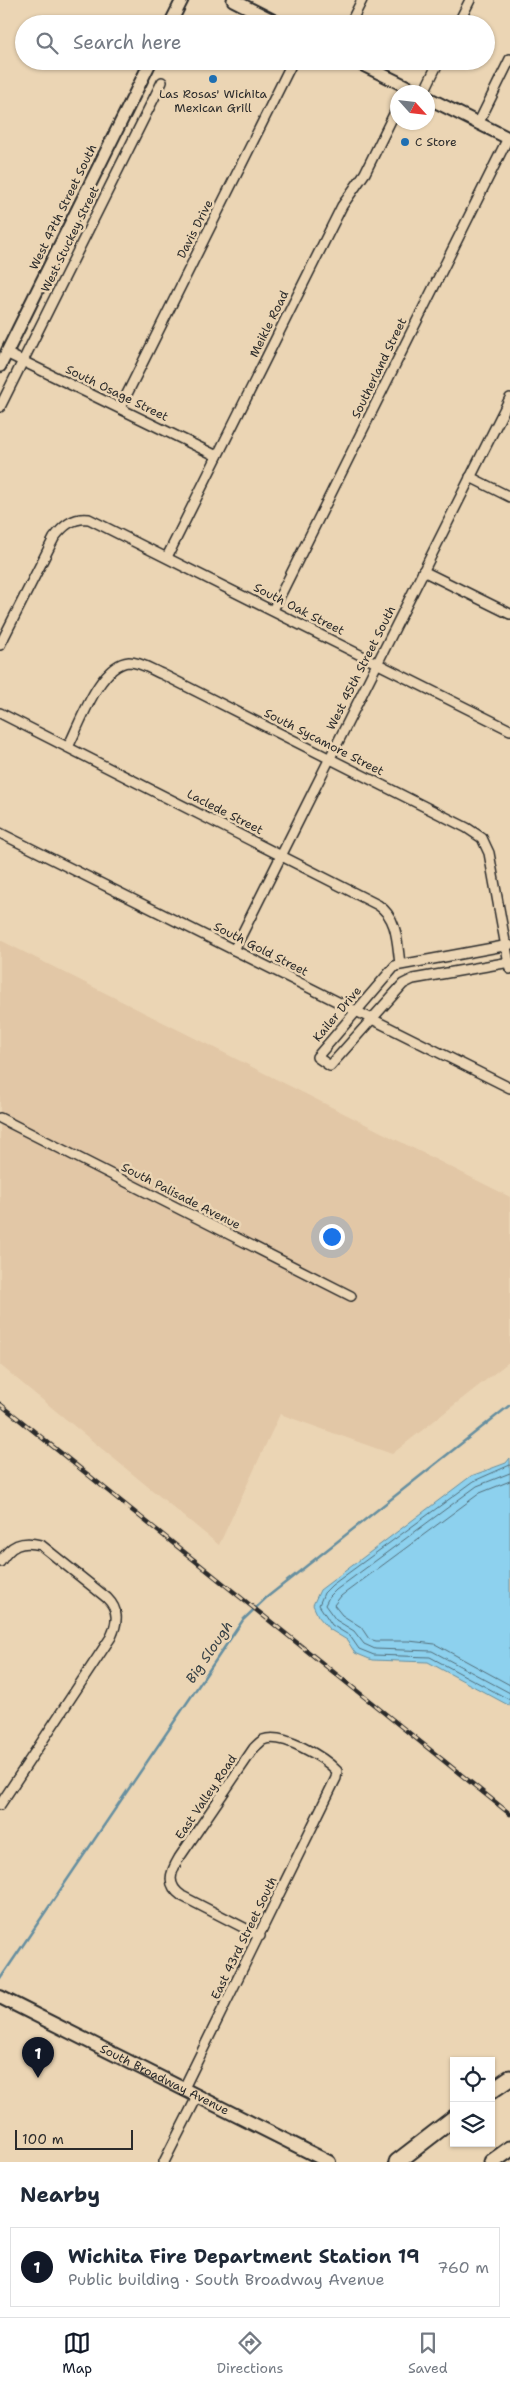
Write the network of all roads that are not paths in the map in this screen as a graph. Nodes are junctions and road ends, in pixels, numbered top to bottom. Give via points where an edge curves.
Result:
1 (182, 0) edge
2 (233, 0) edge
3 (362, 0) edge
4 (470, 0) edge
5 (174, 15) edge
6 (262, 15) edge
7 (354, 15) edge
8 (462, 15) edge
9 (510, 59) edge
10 (148, 70) edge
11 (289, 70) edge
12 (371, 70) edge
13 (435, 70) edge
14 (162, 82) dead end
15 (397, 85) edge
16 (427, 85) edge
17 (435, 102) edge
18 (390, 122) edge
19 (478, 124) junction
20 (509, 139) edge
21 (6, 353) junction
22 (23, 362) junction
23 (0, 366) edge
24 (510, 398) edge
25 (0, 407) edge
26 (120, 408) junction
27 (217, 456) junction
28 (470, 477) junction
29 (510, 497) edge
30 (167, 557) junction
31 (423, 571) junction
32 (272, 610) junction
33 (510, 614) edge
34 (0, 645) edge
35 (377, 663) junction
36 (0, 713) edge
37 (510, 730) edge
38 (68, 747) junction
39 (329, 759) junction
40 (0, 833) edge
41 (281, 854) junction
42 (508, 945) edge
43 (234, 950) junction
44 (400, 964) junction
45 (510, 965) edge
46 (356, 1011) junction
47 (371, 1019) junction
48 (510, 1088) edge
49 (0, 1118) edge
50 (351, 1296) dead end
51 (0, 1562) edge
52 (263, 1740) joint
53 (1, 1799) edge
54 (260, 1936) junction
55 (0, 1997) edge
56 (510, 2078) edge
57 (184, 2088) junction
58 (495, 2088) edge
59 (198, 2095) junction
60 (450, 2121) edge
61 (510, 2149) edge
62 (164, 2162) edge
63 (329, 2162) edge
64 (397, 2162) edge
65 (492, 2162) edge

1 - 5 street
2 - 6 street
3 - 7 street
4 - 8 street
9 - 19 street
10 - 21 street, West 47th Street South
11 - 26 street, Davis Drive
12 - 15 street
13 - 16 street
14 - 22 street, West Stuckey Street
17 - 19 street
18 - 27 street, Meikle Road via 365,173 340,208
19 - 20 street
20 - 32 street, Southerland Street
21 - 22 street, South Osage Street
21 - 23 street, West 47th Street South
22 - 25 street, West Stuckey Street
22 - 26 street, South Osage Street
24 - 28 street, West 45th Street South
26 - 27 street, South Osage Street
27 - 30 street, Meikle Road
28 - 29 street
28 - 31 street, West 45th Street South
30 - 32 street, South Oak Street
30 - 34 street, South Oak Street via 96,522 82,518 75,520 54,538
31 - 33 street
31 - 35 street, West 45th Street South
32 - 35 street, South Oak Street
35 - 37 street, South Oak Street
35 - 39 street, West 45th Street South
36 - 38 street, Laclede Street
38 - 39 street, South Sycamore Street via 105,675 116,666 129,662 151,669
38 - 41 street, Laclede Street
39 - 41 street, West 45th Street South
39 - 42 street, South Sycamore Street via 482,838 489,853
40 - 43 street, South Gold Street
41 - 43 street, West 45th Street South
41 - 44 street, Laclede Street via 358,893 387,912 393,924
42 - 44 street
42 - 45 street, South Sycamore Street
43 - 46 street, South Gold Street
44 - 46 street, Kailer Drive
45 - 47 street, Kailer Drive via 408,981
46 - 47 street, South Gold Street
46 - 47 street, Kailer Drive via 317,1057 322,1062 330,1066
47 - 48 street, South Gold Street
49 - 50 street, South Palisade Avenue
51 - 53 street via 10,1548 29,1542 41,1545 113,1604 117,1619 102,1651
52 - 54 street, East 43rd Street South via 272,1739 298,1746 337,1771
52 - 54 street, East Valley Road via 254,1748 172,1870 170,1879 175,1890
54 - 57 street, East 43rd Street South
55 - 57 main road, South Broadway Avenue
56 - 58 highway
57 - 59 main road, South Broadway Avenue
59 - 62 street
59 - 63 main road, South Broadway Avenue
60 - 64 highway
61 - 65 highway

